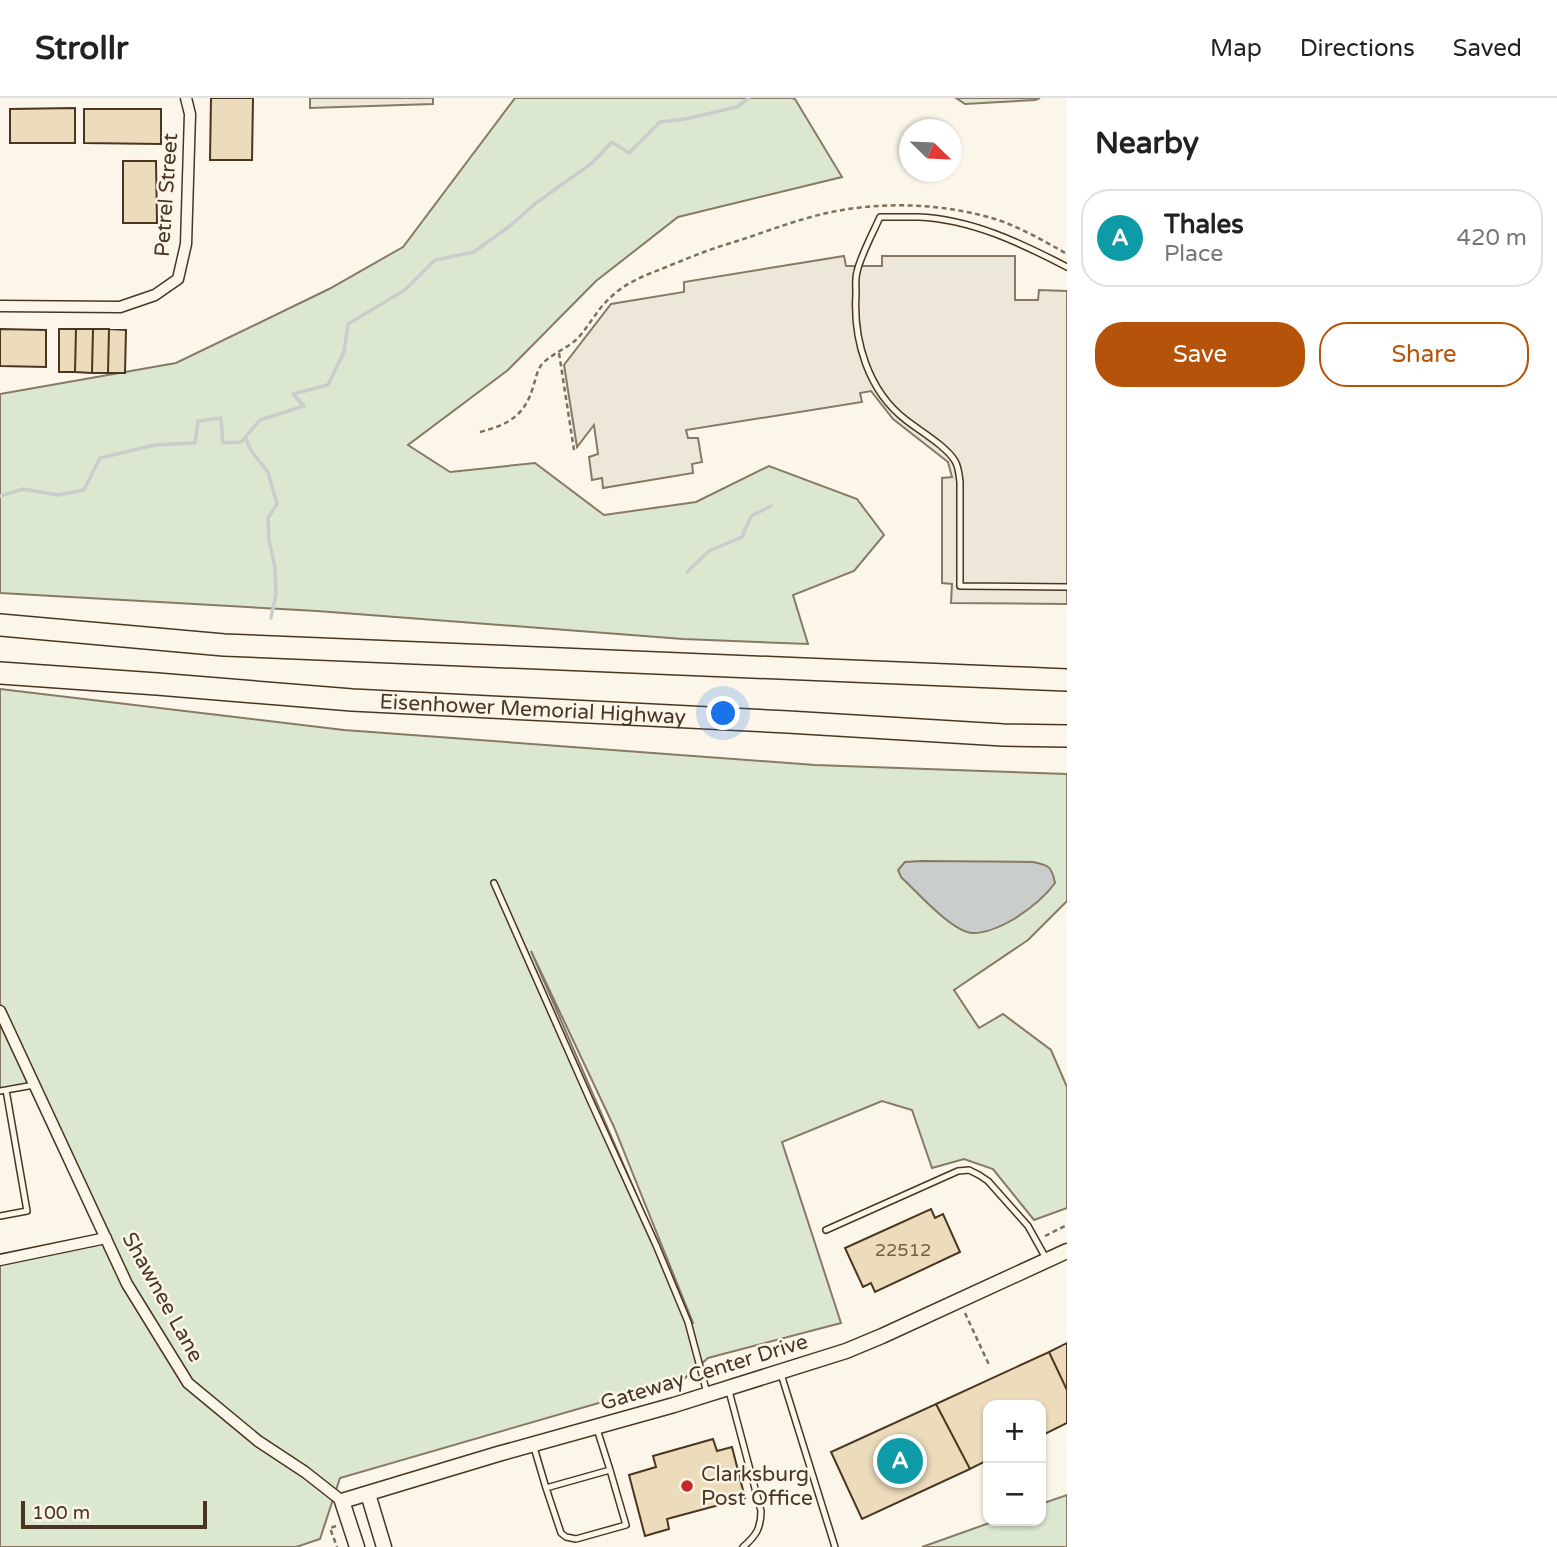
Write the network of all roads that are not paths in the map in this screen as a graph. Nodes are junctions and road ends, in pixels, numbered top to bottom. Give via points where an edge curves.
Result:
1 (186, 98) edge
2 (1067, 267) edge
3 (0, 306) edge
4 (1067, 587) edge
5 (0, 625) edge
6 (0, 673) edge
7 (1067, 680) edge
8 (1067, 736) edge
9 (494, 883) dead end
10 (0, 1012) edge
11 (34, 1085) junction
12 (3, 1090) edge
13 (0, 1216) edge
14 (826, 1230) dead end
15 (106, 1238) junction
16 (1067, 1251) edge
17 (0, 1260) edge
18 (1047, 1260) junction
19 (780, 1371) junction
20 (728, 1388) junction
21 (707, 1394) junction
22 (596, 1427) junction
23 (533, 1444) junction
24 (610, 1470) junction
25 (546, 1488) junction
26 (368, 1494) junction
27 (342, 1501) junction
28 (357, 1547) edge
29 (384, 1547) edge
30 (743, 1547) edge
31 (835, 1547) edge

1 - 3 street, Petrel Street via 190,114 186,244 178,279 155,295 120,307
2 - 4 lane via 1016,241 955,222 880,217 857,272 855,310 861,352 876,386 897,412 954,459 958,468 960,586
5 - 7 highway via 224,645
6 - 8 highway, Eisenhower Memorial Highway via 378,701
9 - 21 lane via 656,1245 688,1322
10 - 11 street, Shawnee Lane
11 - 12 lane
11 - 15 street, Shawnee Lane
12 - 13 lane via 27,1211
14 - 18 lane via 969,1170 988,1181 1028,1226
15 - 17 street
15 - 27 street, Shawnee Lane via 127,1284 188,1384
16 - 18 street, Gateway Center Drive
18 - 19 street, Gateway Center Drive via 846,1351
19 - 20 street, Gateway Center Drive
19 - 31 lane
20 - 21 street, Gateway Center Drive
20 - 30 lane via 761,1511 759,1531
21 - 22 street, Gateway Center Drive
22 - 23 street, Gateway Center Drive
22 - 24 lane
23 - 25 lane
23 - 26 street, Gateway Center Drive
24 - 25 lane
24 - 25 lane via 626,1525 576,1539 566,1537
26 - 27 street, Gateway Center Drive
26 - 29 street
27 - 28 street

